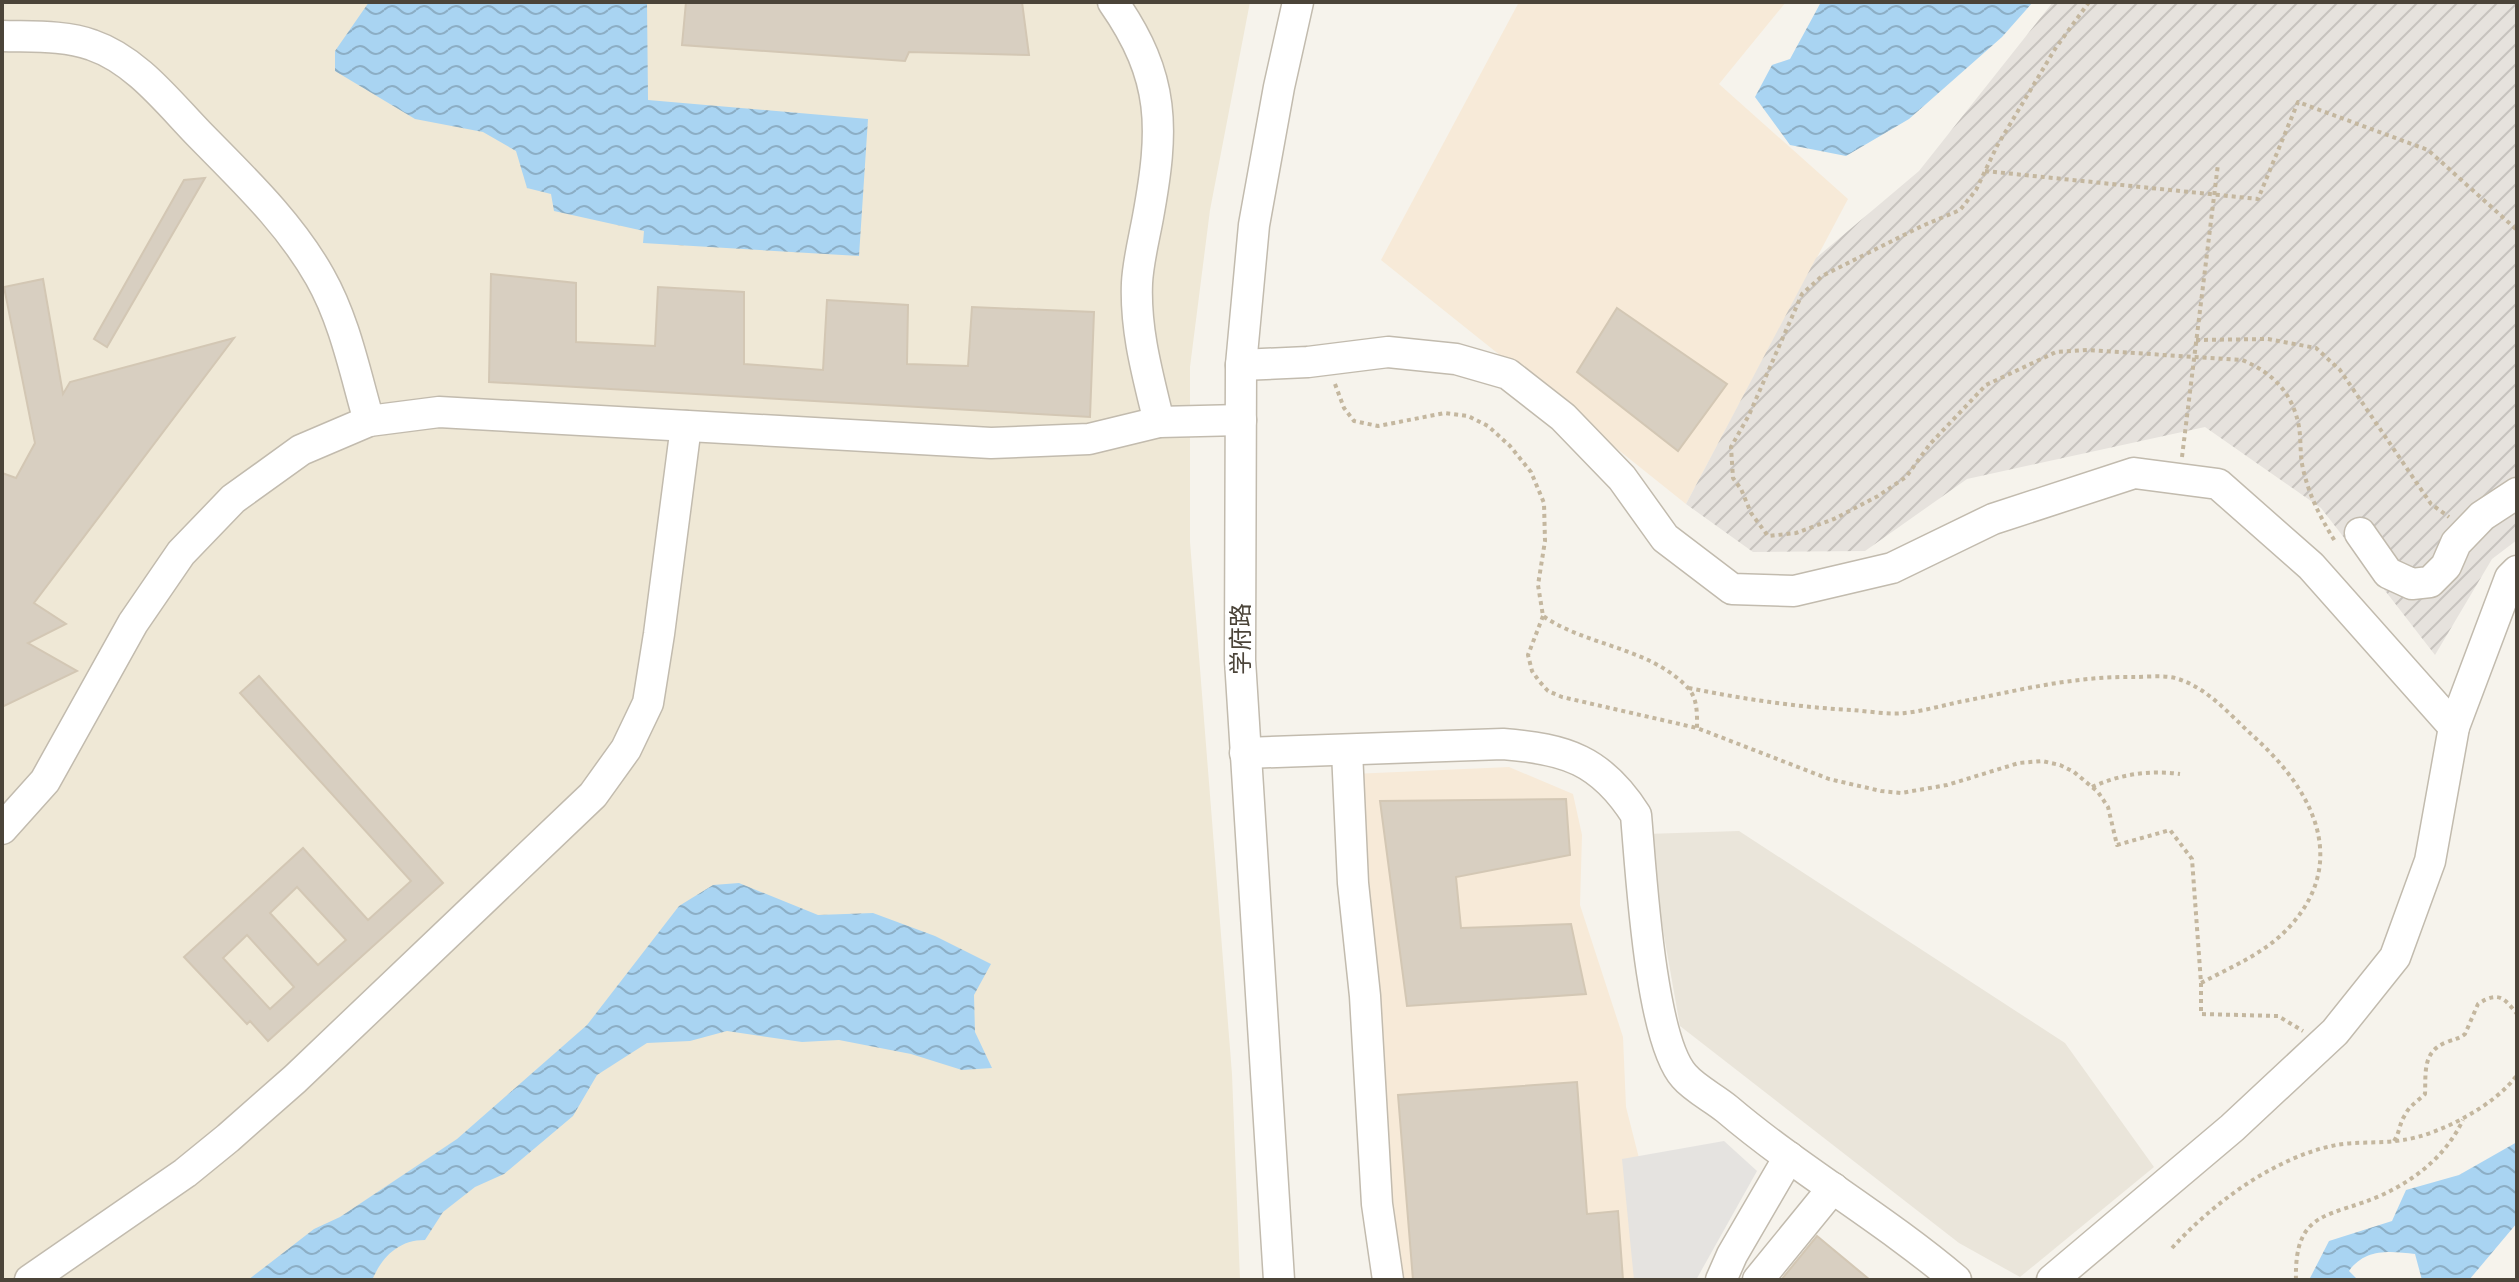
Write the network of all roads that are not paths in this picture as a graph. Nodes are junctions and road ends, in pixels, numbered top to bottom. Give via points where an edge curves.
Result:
1 (1113, 2) edge
2 (1298, 2) edge
3 (2, 36) edge
4 (1241, 365) junction
5 (1241, 420) junction
6 (369, 421) junction
7 (1159, 422) junction
8 (686, 426) junction
9 (2517, 493) edge
10 (2360, 533) dead end
11 (2517, 571) edge
12 (2454, 727) junction
13 (1347, 751) junction
14 (1245, 753) junction
15 (2, 829) edge
16 (1789, 1157) junction
17 (1833, 1188) junction
18 (30, 1280) edge
19 (1279, 1280) edge
20 (1388, 1280) edge
21 (1721, 1280) edge
22 (1758, 1280) edge
23 (1956, 1280) edge
24 (2052, 1280) edge

1 - 7 street via 1133,31 1154,81 1160,128 1137,282 1139,342
2 - 4 street, 学府路 via 1254,225
3 - 6 street via 91,44 118,57 265,201 322,280
4 - 5 street, 学府路
4 - 12 street via 1388,352 1456,359 1508,374 1563,417 1622,478 1665,538 1732,589 1794,591 1892,568 1993,519 2134,473 2218,484 2311,566
5 - 7 street
5 - 14 street, 学府路
6 - 8 street via 439,412
6 - 15 street via 301,450 233,499 181,553 133,623 45,781
7 - 8 street via 1089,439 991,443
8 - 18 street via 648,703 626,749 593,795 228,1138
9 - 10 street via 2482,516 2430,582 2412,584 2388,573
11 - 12 street
12 - 24 street via 2430,861 2395,957 2335,1032 2232,1128
13 - 14 street
13 - 16 street via 1535,746 1602,773 1636,815 1660,1019 1672,1053 1684,1076
13 - 20 street via 1376,1189
14 - 19 street, 学府路
16 - 17 street
16 - 21 street
17 - 22 street
17 - 23 street

